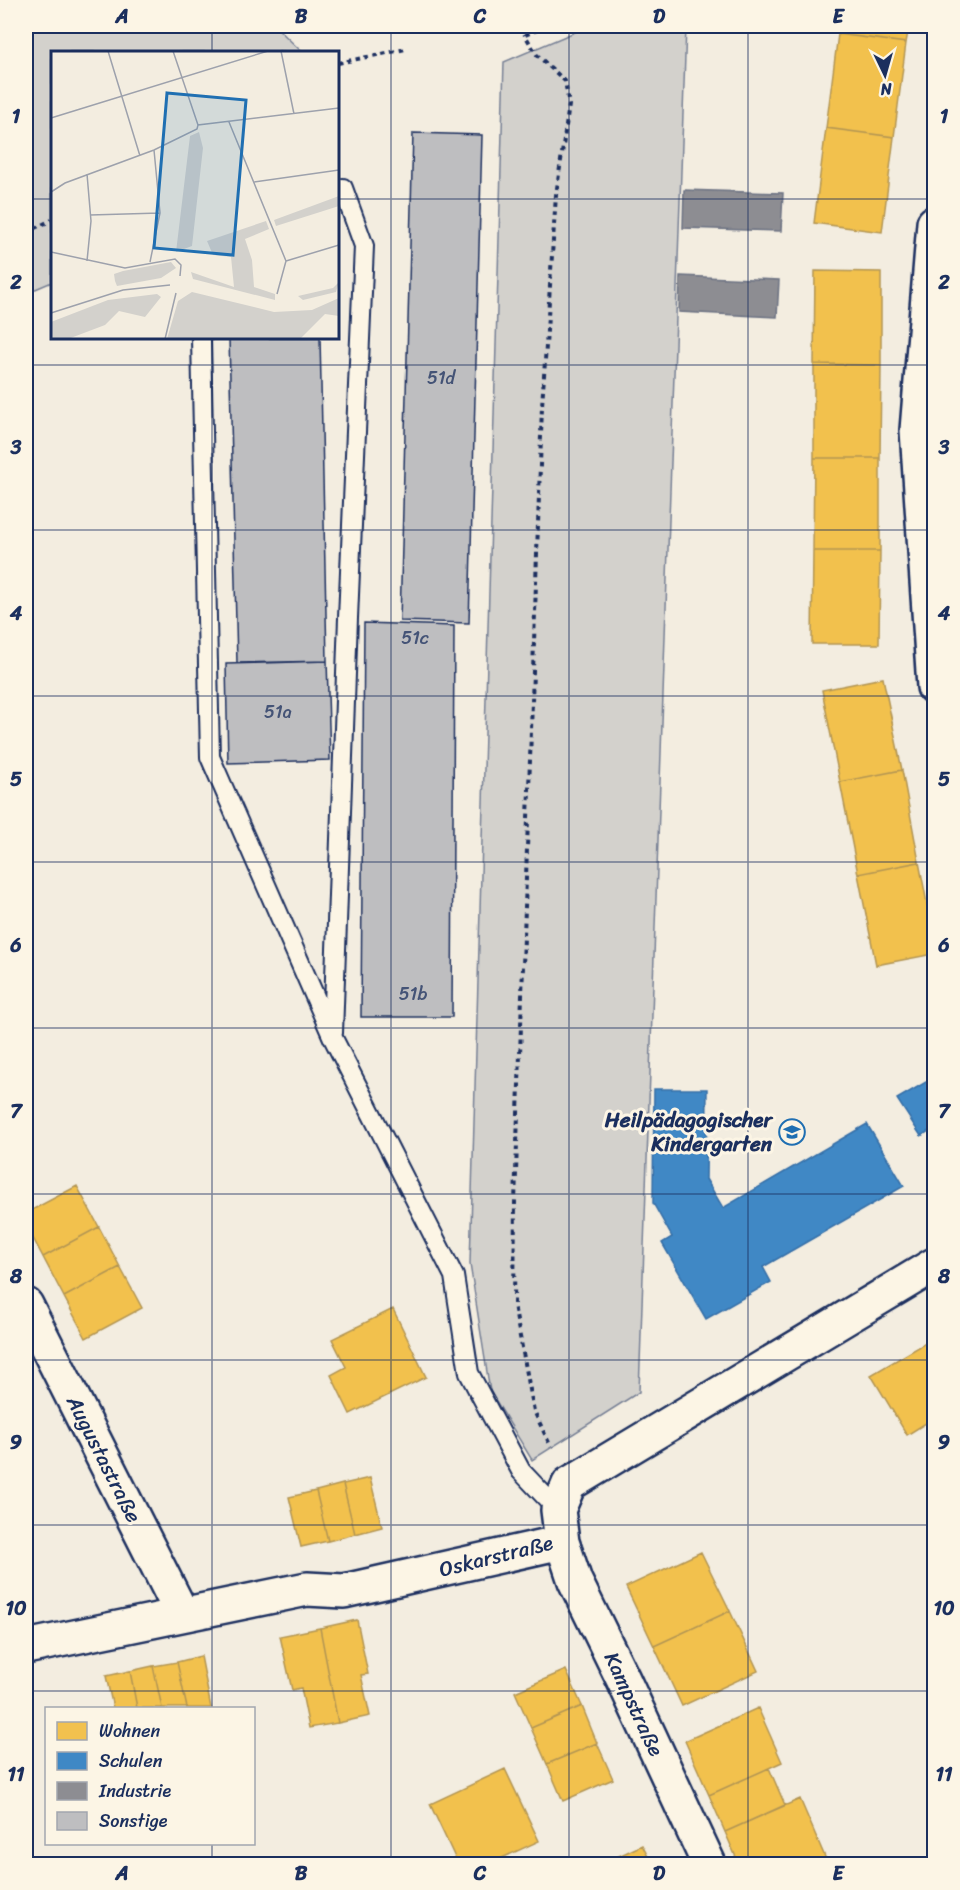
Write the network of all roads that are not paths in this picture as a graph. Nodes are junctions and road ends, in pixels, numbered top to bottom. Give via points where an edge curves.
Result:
1 (339, 191) edge
2 (934, 223) edge
3 (201, 339) edge
4 (926, 429) edge
5 (934, 687) edge
6 (333, 1038) junction
7 (934, 1265) edge
8 (26, 1305) edge
9 (563, 1497) junction
10 (562, 1542) junction
11 (182, 1614) junction
12 (26, 1647) edge
13 (709, 1864) edge

1 - 6 lane via 343,189 364,246
2 - 4 street
3 - 6 lane via 210,757
4 - 5 street
6 - 9 lane via 454,1276 469,1373 521,1471
7 - 9 street
8 - 11 street, Augustastraße
9 - 10 street, Oskarstraße
10 - 11 street, Oskarstraße via 344,1591 307,1588
10 - 13 street, Kampstraße via 575,1581
11 - 12 street, Oskarstraße

